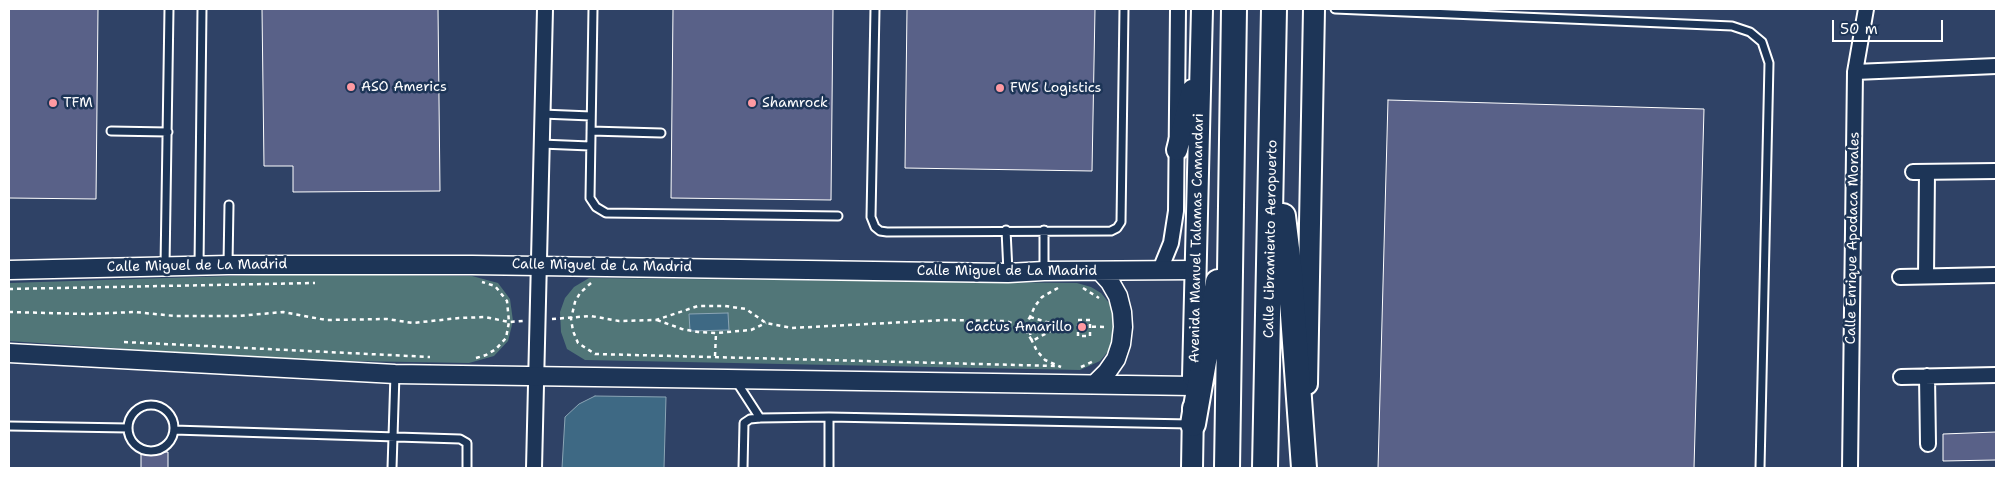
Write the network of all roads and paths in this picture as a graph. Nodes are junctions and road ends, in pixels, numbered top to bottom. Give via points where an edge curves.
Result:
1 (170, 9) edge
2 (202, 9) edge
3 (544, 9) edge
4 (593, 9) edge
5 (875, 9) edge
6 (1124, 9) edge
7 (1178, 9) edge
8 (1202, 9) edge
9 (1234, 9) edge
10 (1274, 9) edge
11 (1314, 9) edge
12 (1336, 9) edge
13 (1866, 9) edge
14 (1201, 39) junction
15 (1996, 66) edge
16 (1855, 72) junction
17 (542, 114) junction
18 (591, 116) junction
19 (111, 131) dead end
20 (591, 131) junction
21 (168, 132) junction
22 (661, 133) dead end
23 (1273, 140) junction
24 (542, 144) junction
25 (590, 146) junction
26 (1177, 150) junction
27 (1996, 171) edge
28 (229, 205) dead end
29 (1231, 212) junction
30 (838, 216) dead end
31 (1006, 230) junction
32 (1044, 230) junction
33 (228, 265) junction
34 (539, 265) junction
35 (165, 266) junction
36 (199, 266) junction
37 (9, 270) edge
38 (1160, 270) junction
39 (1195, 270) junction
40 (1100, 271) junction
41 (1008, 273) junction
42 (1996, 275) edge
43 (1926, 276) junction
44 (1900, 277) dead end
45 (1048, 279) junction
46 (478, 281) dead end
47 (594, 281) dead end
48 (324, 282) dead end
49 (1080, 287) dead end
50 (9, 289) edge
51 (1100, 299) dead end
52 (9, 312) edge
53 (1030, 317) junction
54 (571, 319) junction
55 (538, 320) junction
56 (656, 320) junction
57 (509, 322) junction
58 (766, 323) junction
59 (1060, 326) junction
60 (1024, 327) junction
61 (1078, 327) junction
62 (1111, 327) dead end
63 (1090, 328) junction
64 (716, 333) junction
65 (117, 341) dead end
66 (1032, 341) junction
67 (9, 353) edge
68 (715, 356) junction
69 (1099, 356) dead end
70 (432, 357) dead end
71 (472, 359) dead end
72 (1056, 366) junction
73 (1076, 368) dead end
74 (1069, 369) dead end
75 (395, 374) junction
76 (1996, 375) edge
77 (536, 376) junction
78 (1926, 376) junction
79 (1901, 377) dead end
80 (734, 379) junction
81 (1095, 384) junction
82 (1193, 386) junction
83 (829, 417) junction
84 (760, 418) junction
85 (1193, 424) junction
86 (9, 426) edge
87 (128, 428) junction
88 (174, 430) junction
89 (394, 436) junction
90 (1928, 444) dead end
91 (392, 468) edge
92 (467, 468) edge
93 (534, 468) edge
94 (743, 468) edge
95 (829, 468) edge
96 (1192, 468) edge
97 (1227, 468) edge
98 (1265, 468) edge
99 (1305, 468) edge
100 (1760, 468) edge
101 (1850, 468) edge

1 - 21 lane
2 - 36 lane
3 - 17 street
4 - 18 lane
5 - 31 lane via 871,217 875,227 887,232
6 - 32 lane via 1121,222 1111,231
7 - 26 street
8 - 14 main road, Avenida Manuel Talamas Camandari
9 - 29 highway
10 - 23 highway, Calle Libramiento Aeropuerto
11 - 99 main road
12 - 100 lane via 1732,26 1750,32 1762,42 1769,63
13 - 16 street, Calle Enrique Apodaca Morales
14 - 26 main road
14 - 39 main road, Avenida Manuel Talamas Camandari
15 - 16 street
16 - 101 street, Calle Enrique Apodaca Morales
17 - 18 lane
17 - 24 street
18 - 20 lane
19 - 21 lane
20 - 22 lane
20 - 25 lane
21 - 35 lane
23 - 98 highway, Calle Libramiento Aeropuerto
23 - 99 highway via 1290,273
24 - 25 lane
24 - 34 street
25 - 30 lane via 590,198 596,208 606,213
26 - 38 street via 1176,211 1171,243
27 - 43 street via 1920,173
28 - 33 lane
29 - 85 highway
29 - 97 highway
31 - 32 lane
31 - 41 lane
32 - 45 lane
33 - 34 street, Calle Miguel de La Madrid
33 - 36 street, Calle Miguel de La Madrid
34 - 41 street, Calle Miguel de La Madrid
34 - 55 street
35 - 36 street, Calle Miguel de La Madrid
35 - 37 street, Calle Miguel de La Madrid
38 - 39 street, Calle Miguel de La Madrid
38 - 40 street, Calle Miguel de La Madrid
39 - 82 main road, Avenida Manuel Talamas Camandari
40 - 45 street, Calle Miguel de La Madrid
40 - 81 street via 1118,296 1123,327 1116,359
41 - 45 street, Calle Miguel de La Madrid
42 - 43 street
43 - 44 street
45 - 53 path via 1062,286 1042,297
46 - 57 path via 495,286 507,302
47 - 54 path via 580,293
48 - 50 path
49 - 51 path
52 - 57 path via 135,312 175,316 283,312 326,320 388,319 413,323 485,317
53 - 59 path
53 - 60 path
53 - 66 path
54 - 55 path
54 - 56 path via 591,316 620,321
54 - 68 path via 578,343 595,354
55 - 57 path
55 - 77 street
56 - 58 path via 698,306 725,306 746,309
56 - 64 path via 682,329
57 - 71 path via 506,338 496,349
58 - 60 path via 792,328 945,320 1006,322
58 - 64 path via 751,330
59 - 61 path
59 - 66 path
60 - 66 path
61 - 63 path
61 - 63 path via 1078,320 1090,320
61 - 63 path via 1078,336 1090,336
62 - 63 path
64 - 68 path
65 - 70 path
66 - 72 path via 1037,352
67 - 75 street
68 - 72 path
69 - 73 path
72 - 74 path
75 - 77 street
75 - 89 lane
76 - 78 street
77 - 80 street
77 - 93 street
78 - 79 street
78 - 90 street
80 - 81 street
80 - 84 lane
81 - 82 street
82 - 85 main road, Avenida Manuel Talamas Camandari
83 - 84 lane
83 - 85 lane
83 - 95 lane
84 - 94 lane via 750,419 744,424
85 - 96 main road, Avenida Manuel Talamas Camandari
86 - 87 lane
87 - 88 lane via 133,443 139,448 154,451 168,444
87 - 88 lane via 138,409 152,405 166,410
88 - 89 lane
89 - 91 lane
89 - 92 lane via 464,440 467,443

